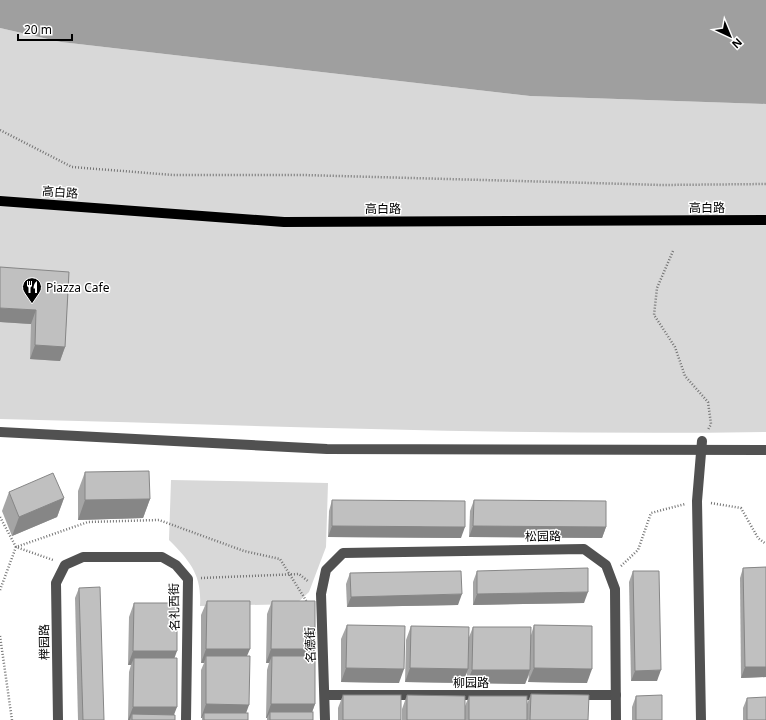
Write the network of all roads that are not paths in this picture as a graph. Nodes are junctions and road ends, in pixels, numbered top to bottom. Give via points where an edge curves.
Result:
1 (0, 201) edge
2 (766, 220) edge
3 (0, 432) edge
4 (701, 446) junction
5 (766, 450) edge
6 (65, 565) joint
7 (326, 570) joint
8 (325, 695) junction
9 (616, 695) junction
10 (58, 720) edge
11 (186, 720) edge
12 (326, 720) edge
13 (616, 720) edge
14 (701, 720) edge

1 - 2 main road, 高白路 via 284,222
3 - 4 street via 327,449
4 - 5 street
4 - 14 street via 697,501
6 - 10 street, 榉园路 via 56,583
6 - 11 street, 名礼西街 via 83,557 162,557 176,565 188,579
7 - 8 street, 名德街 via 321,594
7 - 9 street, 松园路 via 343,553 584,549 606,565 615,589
8 - 9 street, 柳园路
8 - 12 street, 名德街
9 - 13 street, 松园路

